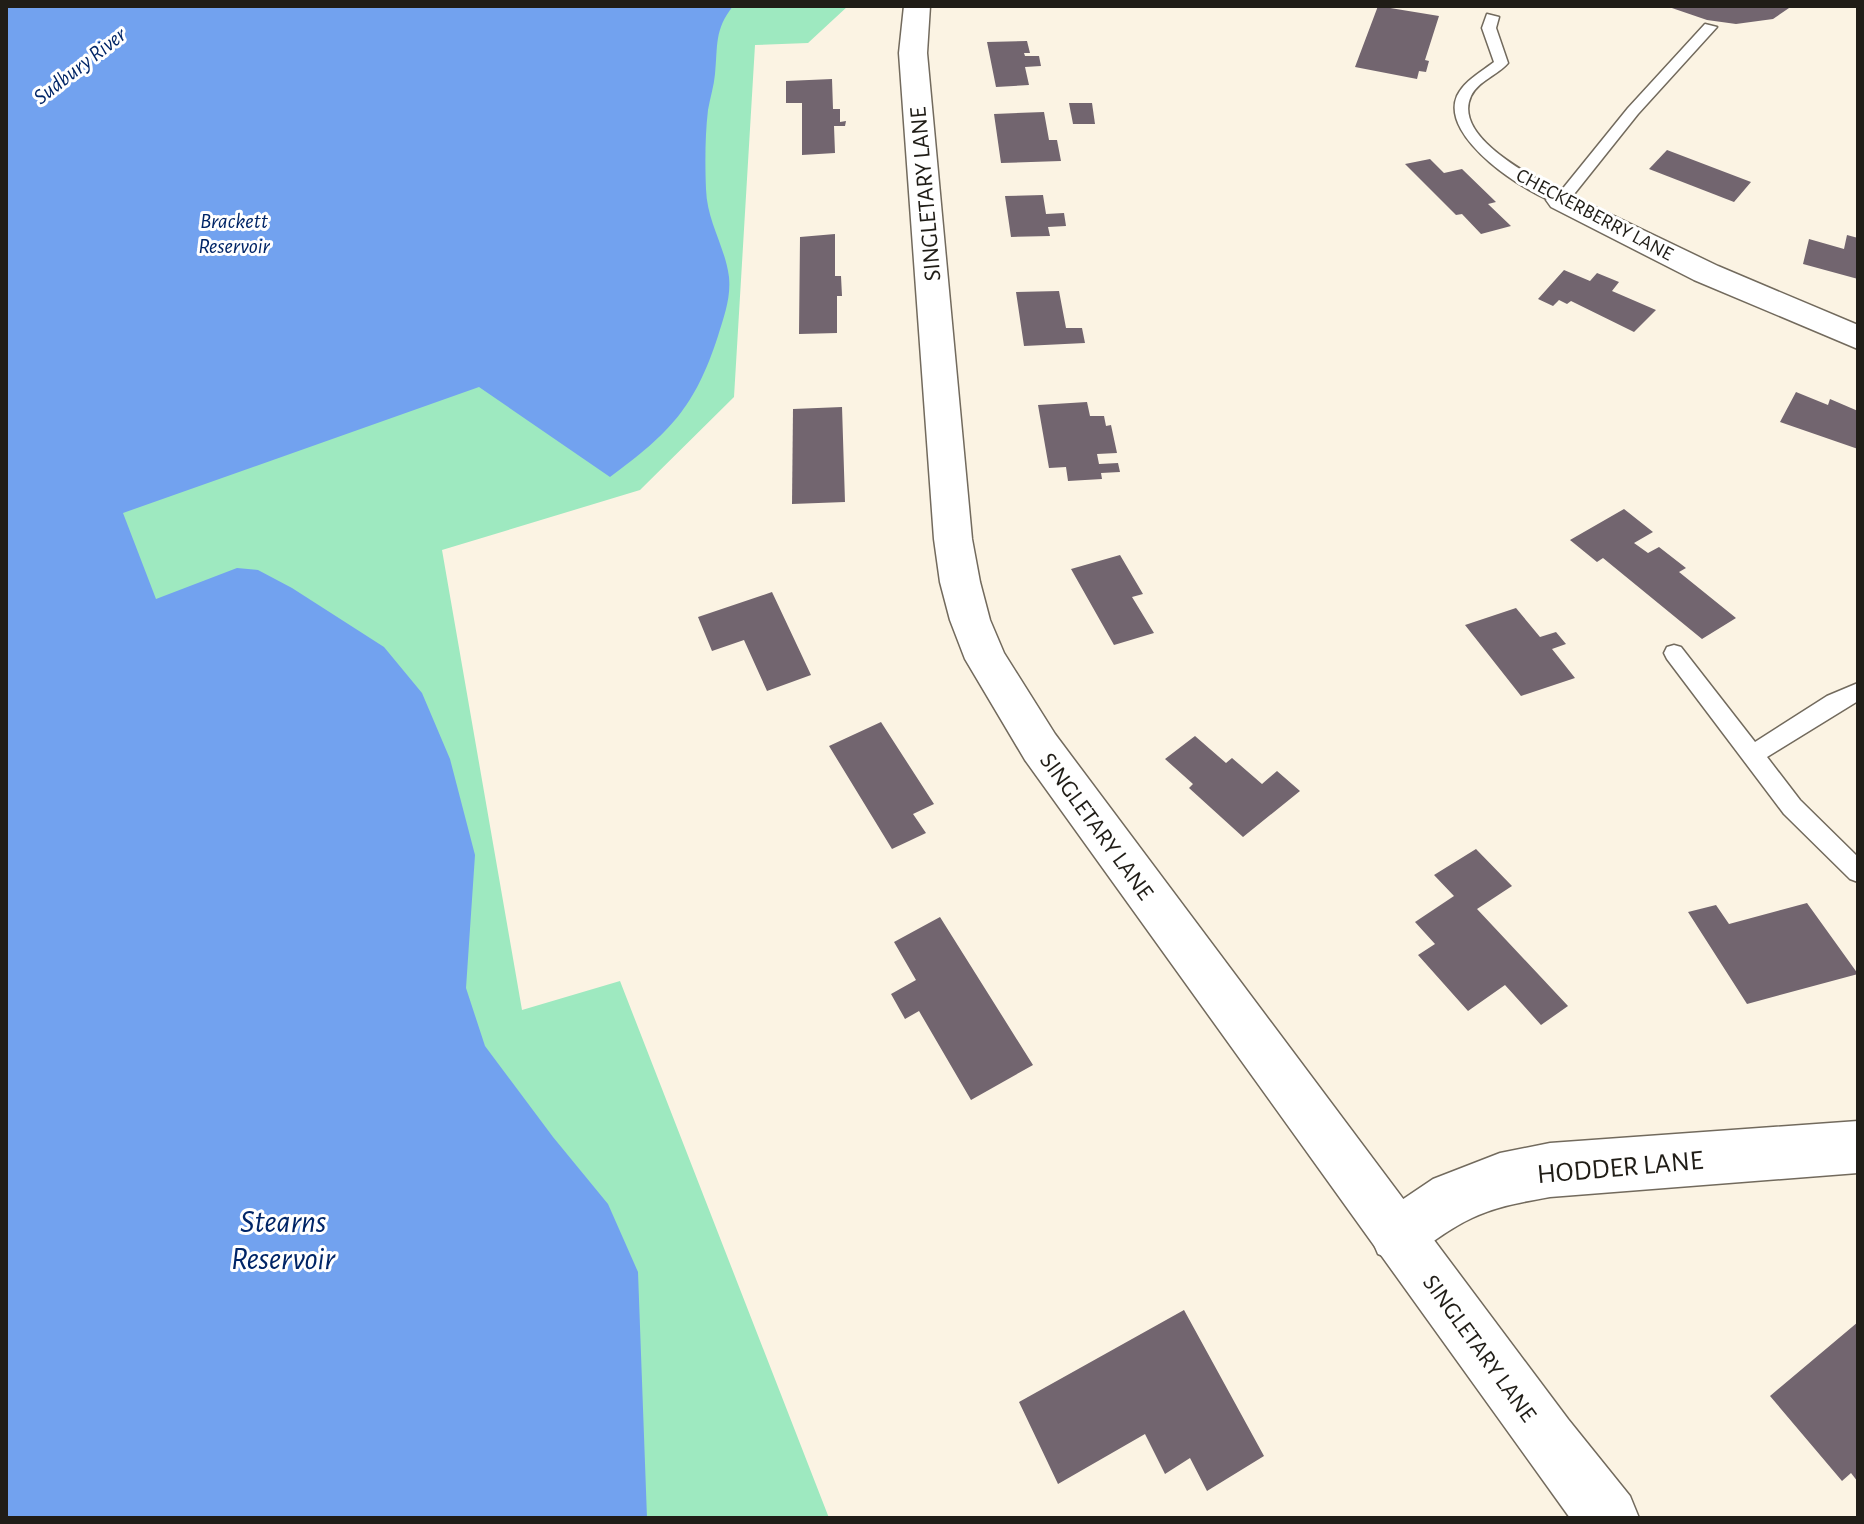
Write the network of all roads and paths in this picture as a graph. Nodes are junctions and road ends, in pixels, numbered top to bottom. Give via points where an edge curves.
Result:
1 (917, 6) edge
2 (1492, 17) dead end
3 (1710, 27) dead end
4 (1562, 200) junction
5 (1858, 338) edge
6 (1674, 653) dead end
7 (1858, 692) edge
8 (1751, 756) junction
9 (1858, 872) edge
10 (1858, 1147) edge
11 (1397, 1235) junction
12 (1608, 1518) edge

1 - 11 street, SINGLETARY LANE via 913,53 952,523 970,620 986,659 1040,747
2 - 4 lane, CHECKERBERRY LANE via 1489,28 1501,63 1464,94 1464,128 1508,167
3 - 4 lane
4 - 5 street, CHECKERBERRY LANE via 1706,273
6 - 8 lane
7 - 8 lane
8 - 9 lane via 1792,807
10 - 11 street, HODDER LANE via 1550,1170 1500,1180 1452,1198
11 - 12 street, SINGLETARY LANE

